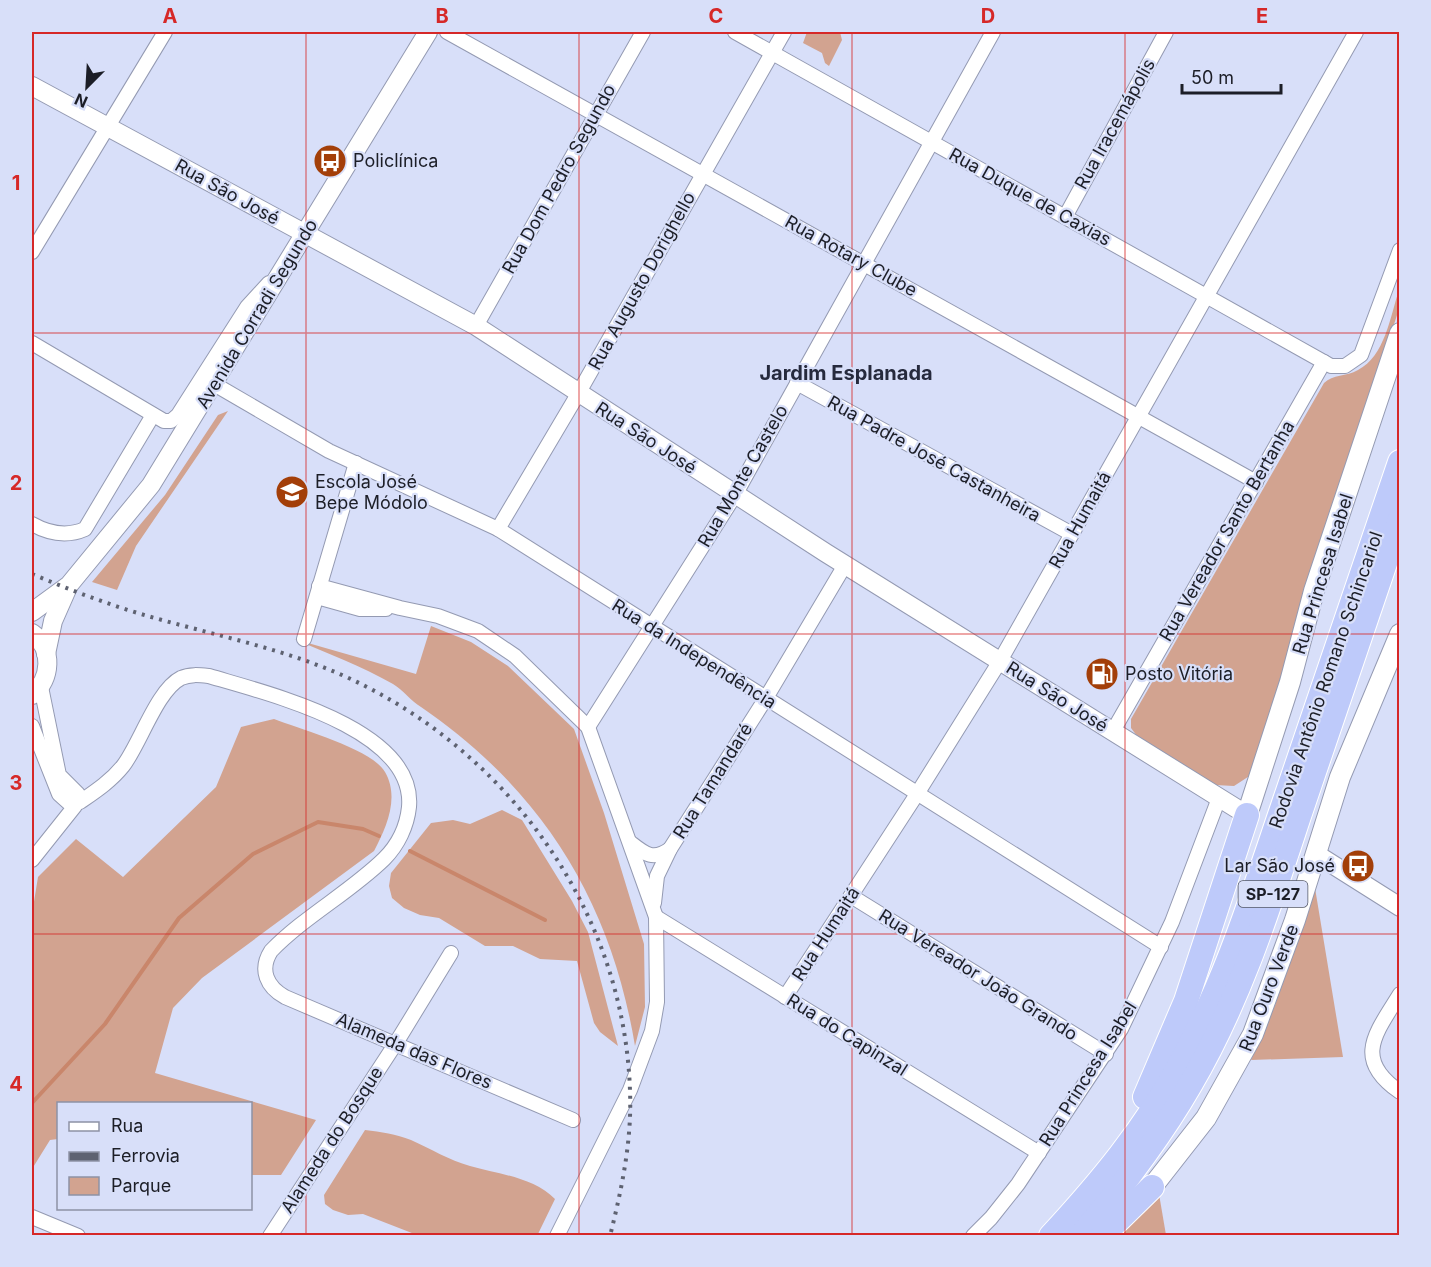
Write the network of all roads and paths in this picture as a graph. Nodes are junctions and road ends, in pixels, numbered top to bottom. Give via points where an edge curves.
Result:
1 (165, 32) edge
2 (428, 32) edge
3 (447, 32) edge
4 (643, 32) edge
5 (735, 32) edge
6 (784, 32) edge
7 (993, 32) edge
8 (1166, 32) edge
9 (1356, 32) edge
10 (772, 52) junction
11 (32, 86) edge
12 (596, 114) junction
13 (107, 127) junction
14 (932, 142) junction
15 (703, 174) junction
16 (1065, 217) junction
17 (305, 234) junction
18 (1400, 250) edge
19 (32, 252) edge
20 (864, 263) junction
21 (284, 269) junction
22 (1206, 296) junction
23 (476, 326) junction
24 (1400, 333) edge
25 (32, 343) edge
26 (1324, 363) junction
27 (797, 383) junction
28 (214, 384) junction
29 (579, 394) junction
30 (153, 415) junction
31 (1138, 416) junction
32 (1400, 462) edge
33 (356, 463) junction
34 (1256, 482) junction
35 (735, 495) junction
36 (1400, 519) edge
37 (32, 524) edge
38 (498, 529) junction
39 (1072, 534) junction
40 (845, 565) junction
41 (69, 585) junction
42 (318, 591) junction
43 (32, 612) edge
44 (652, 627) junction
45 (32, 633) edge
46 (1400, 634) edge
47 (304, 639) dead end
48 (46, 654) junction
49 (1000, 661) junction
50 (36, 691) edge
51 (766, 698) junction
52 (32, 726) edge
53 (588, 727) junction
54 (1113, 731) junction
55 (917, 794) junction
56 (1219, 798) junction
57 (76, 801) junction
58 (1247, 814) junction
59 (629, 842) junction
60 (670, 849) junction
61 (1316, 854) junction
62 (32, 860) edge
63 (851, 896) junction
64 (1400, 907) edge
65 (654, 913) junction
66 (1161, 947) junction
67 (451, 953) dead end
68 (1400, 994) edge
69 (785, 997) junction
70 (396, 1043) junction
71 (1106, 1054) junction
72 (1400, 1092) edge
73 (573, 1120) dead end
74 (1039, 1154) junction
75 (1101, 1181) junction
76 (1152, 1187) joint
77 (32, 1217) edge
78 (78, 1236) edge
79 (270, 1236) edge
80 (557, 1236) edge
81 (973, 1236) edge
82 (1051, 1236) edge
83 (1081, 1236) edge
84 (1102, 1236) edge

1 - 13 street
2 - 17 street, Avenida Corradi Segundo
3 - 12 street, Rua Rotary Clube
4 - 12 street, Rua Dom Pedro Segundo
5 - 10 street, Rua Duque de Caxias
6 - 10 street, Rua Augusto Dorighello
7 - 14 street, Rua Monte Castelo
8 - 16 street, Rua Iracemápolis
9 - 22 street, Rua Humaitá
10 - 14 street, Rua Duque de Caxias
10 - 15 street, Rua Augusto Dorighello
11 - 13 street, Rua São José
12 - 15 street, Rua Rotary Clube
12 - 23 street, Rua Dom Pedro Segundo
13 - 17 street, Rua São José
13 - 19 street
14 - 16 street, Rua Duque de Caxias
14 - 20 street, Rua Monte Castelo
15 - 20 street, Rua Rotary Clube
15 - 29 street, Rua Augusto Dorighello
16 - 22 street, Rua Duque de Caxias
17 - 21 street, Avenida Corradi Segundo
17 - 23 street, Rua São José
18 - 26 street via 1361,355 1345,366
20 - 27 street, Rua Monte Castelo
20 - 31 street, Rua Rotary Clube
21 - 28 street, Avenida Corradi Segundo
21 - 30 street via 251,302 178,415 171,421
22 - 26 street, Rua Duque de Caxias
22 - 31 street, Rua Humaitá
23 - 29 street, Rua São José
24 - 58 main road, Rua Princesa Isabel via 1314,591 1290,682
25 - 30 street
26 - 34 street, Rua Vereador Santo Bertanha
27 - 35 street, Rua Monte Castelo
27 - 39 street, Rua Padre José Castanheira
28 - 33 street, Rua da Independência
28 - 41 street, Avenida Corradi Segundo via 151,485
29 - 35 street, Rua São José
29 - 38 street, Rua Augusto Dorighello
30 - 37 street via 85,529 66,534
31 - 34 street, Rua Rotary Clube
31 - 39 street, Rua Humaitá
32 - 75 highway, Rodovia Antônio Romano Schincariol / SP-127 via 1247,914 1216,992 1179,1067
33 - 38 street, Rua da Independência
33 - 42 street
34 - 54 street, Rua Vereador Santo Bertanha
35 - 40 street, Rua São José
35 - 44 street, Rua Monte Castelo
36 - 83 highway, Rodovia Antônio Romano Schincariol / SP-127 via 1264,920 1227,1011 1169,1119
38 - 44 street, Rua da Independência
39 - 49 street, Rua Humaitá
40 - 49 street, Rua São José
40 - 51 street, Rua Tamandaré
41 - 43 street, Avenida Corradi Segundo
41 - 48 street, Avenida Corradi Segundo via 53,621
42 - 47 street
42 - 53 street via 360,609 400,609 438,616 478,631 515,656
44 - 51 street, Rua da Independência
44 - 53 street, Rua Monte Castelo
45 - 48 street
46 - 61 main road, Rua Ouro Verde via 1349,752
48 - 50 street, Avenida Corradi Segundo via 48,665
49 - 54 street, Rua São José
49 - 55 street, Rua Humaitá
50 - 57 street via 58,775
51 - 55 street, Rua da Independência
51 - 60 street, Rua Tamandaré
52 - 57 street via 58,794
53 - 59 street
54 - 56 street, Rua São José
55 - 63 street, Rua Humaitá
55 - 66 street, Rua da Independência
56 - 58 street, Rua São José
56 - 66 street, Rua Princesa Isabel
57 - 62 street
57 - 70 street, Alameda das Flores via 112,779 168,689 195,675 292,701 375,742 405,779 408,818 401,836 385,858 276,945 266,958 264,972 278,993
58 - 75 highway via 1170,1045
59 - 60 street via 652,857
59 - 65 street
60 - 65 street, Rua Tamandaré via 657,876
61 - 64 street
61 - 76 main road, Rua Ouro Verde via 1267,1001 1243,1056 1206,1118
63 - 69 street, Rua Humaitá
63 - 71 street, Rua Vereador João Grando
65 - 69 street, Rua do Capinzal
65 - 80 street via 657,990 648,1045 630,1090
66 - 71 street, Rua Princesa Isabel
67 - 70 street, Alameda do Bosque
68 - 72 street via 1375,1034 1371,1051 1373,1066 1386,1083
69 - 74 street, Rua do Capinzal
70 - 73 street, Alameda das Flores
70 - 79 street, Alameda do Bosque
71 - 74 street, Rua Princesa Isabel
74 - 81 street, Rua Princesa Isabel
75 - 82 highway, Rodovia Antônio Romano Schincariol / SP-127
76 - 84 highway
77 - 78 street

